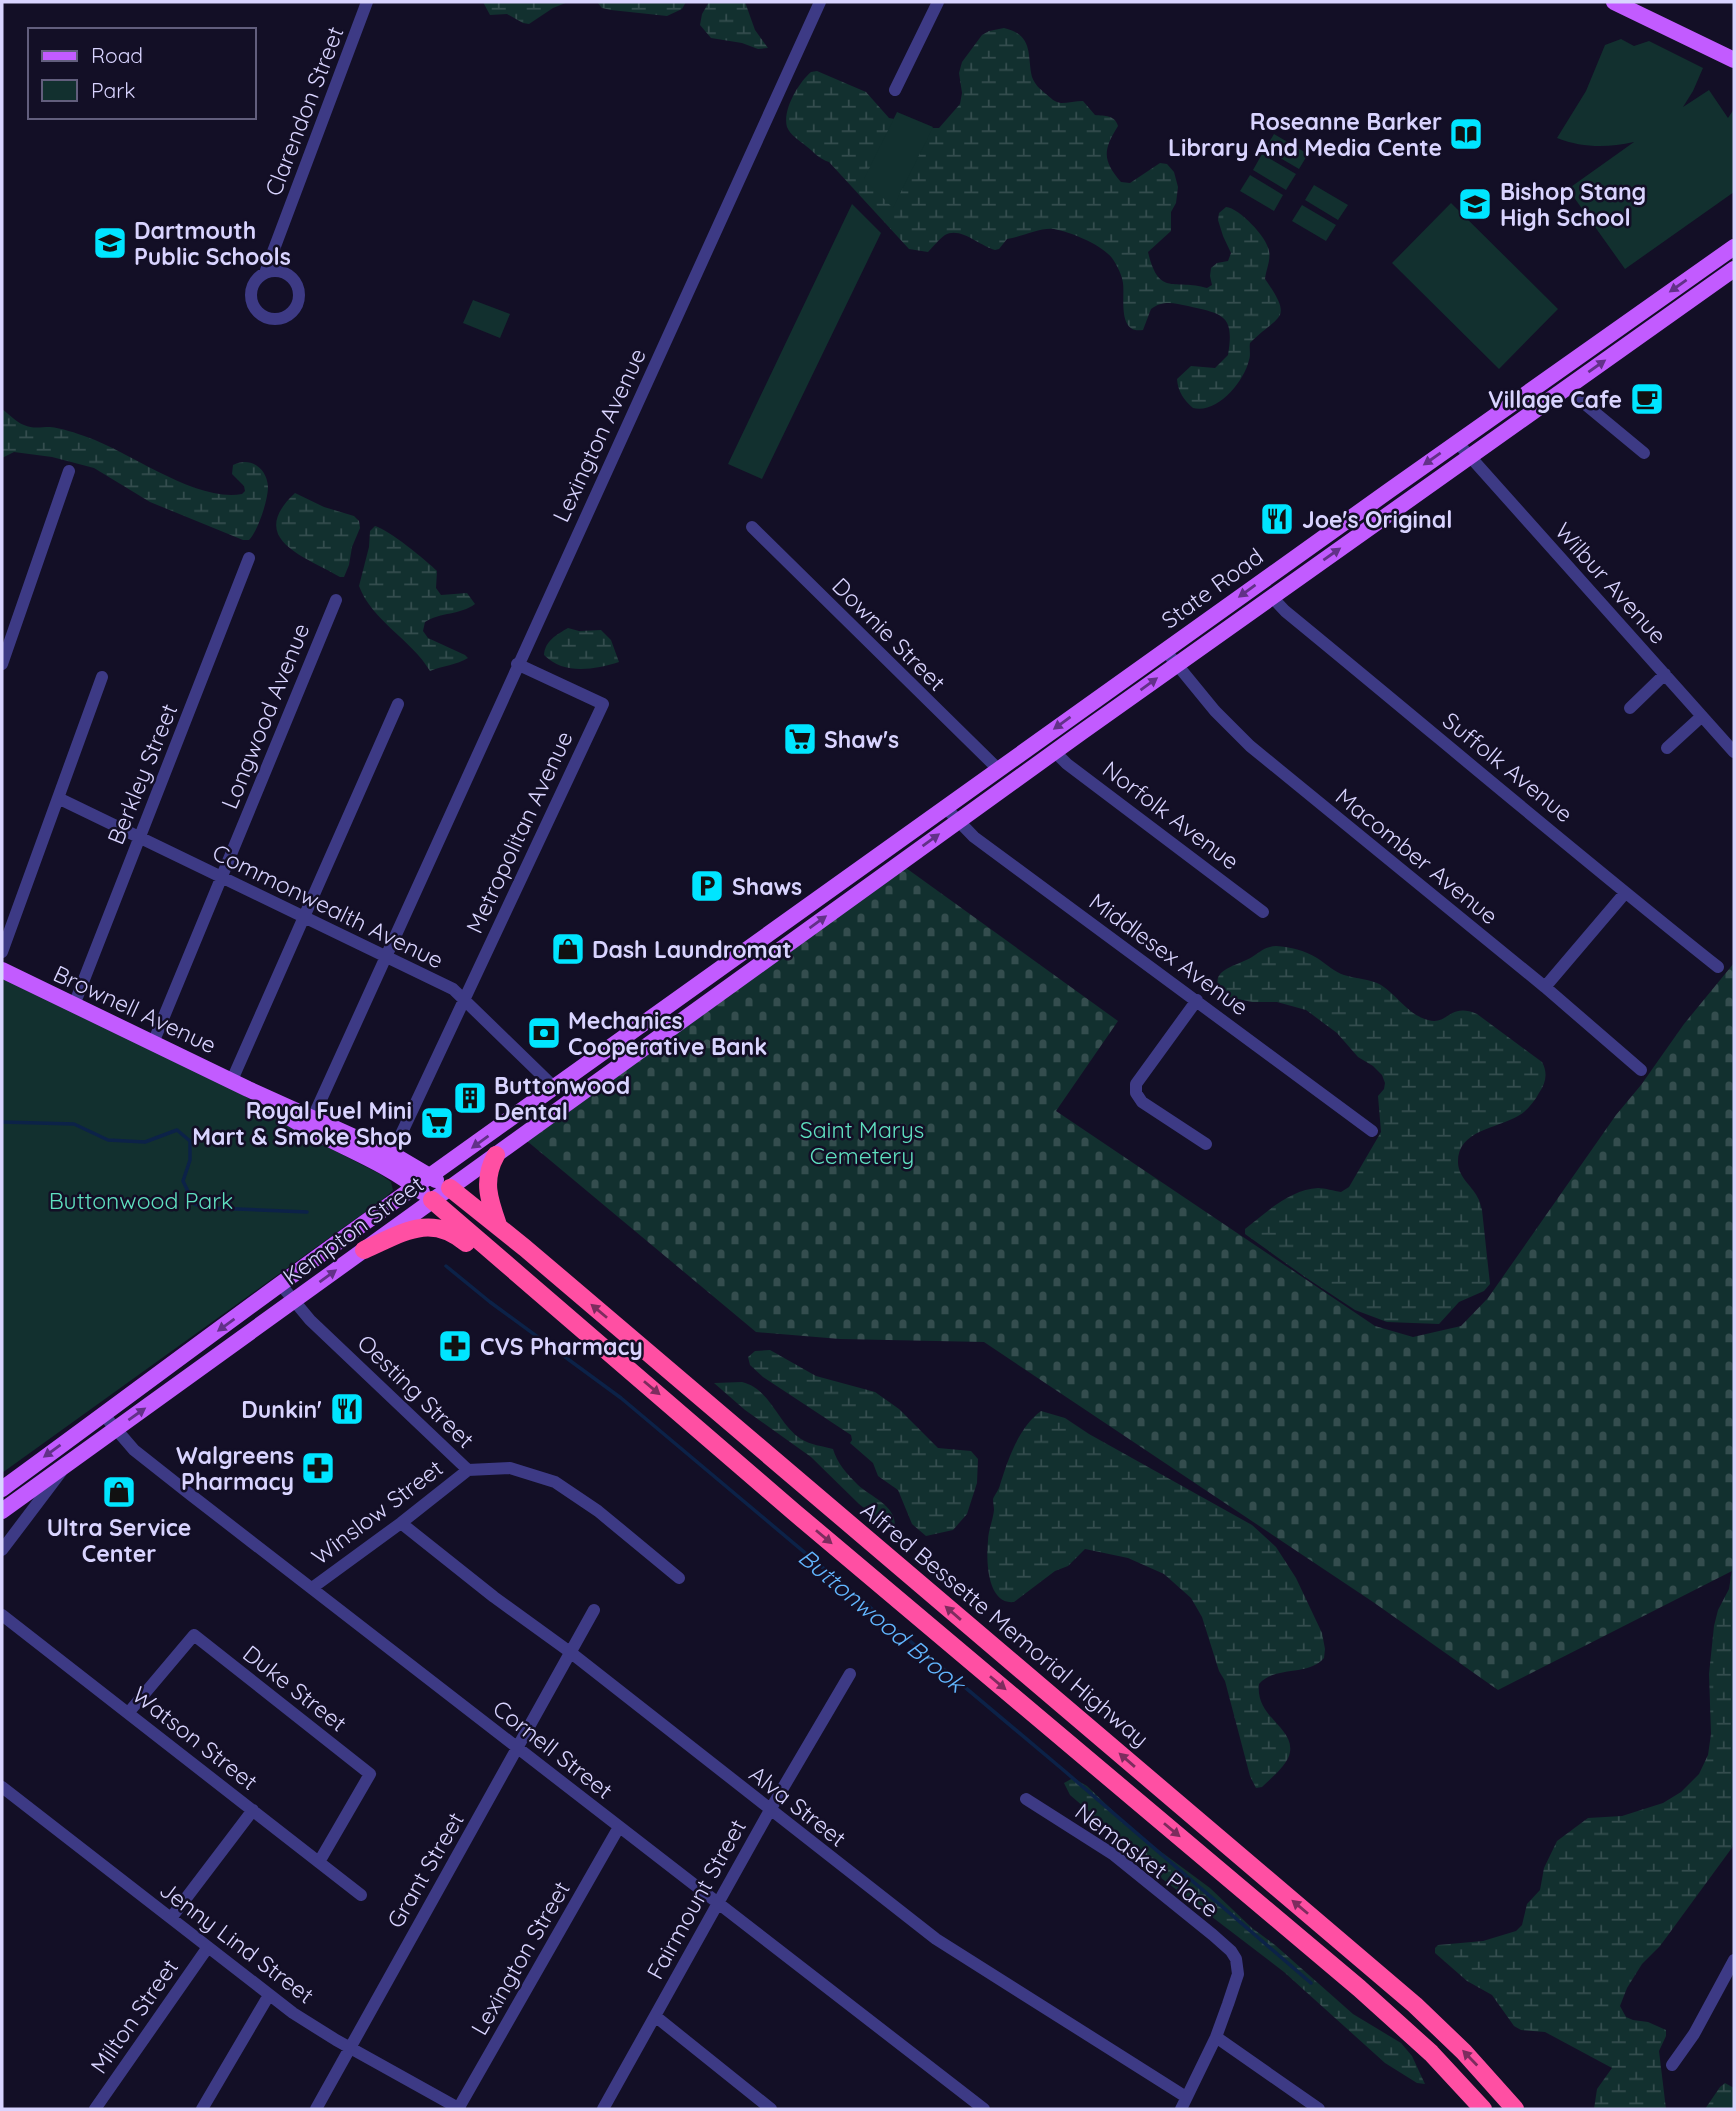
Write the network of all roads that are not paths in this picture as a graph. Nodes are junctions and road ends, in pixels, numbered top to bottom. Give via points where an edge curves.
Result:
1 (367, 2) edge
2 (820, 2) edge
3 (938, 2) edge
4 (1614, 2) edge
5 (1734, 60) edge
6 (895, 90) dead end
7 (1734, 247) edge
8 (1734, 269) edge
9 (265, 273) dead end
10 (1569, 386) junction
11 (1457, 442) junction
12 (1644, 453) dead end
13 (1469, 457) junction
14 (69, 471) dead end
15 (752, 527) dead end
16 (249, 558) dead end
17 (1272, 597) junction
18 (336, 600) dead end
19 (1165, 650) junction
20 (2, 664) edge
21 (517, 664) junction
22 (1176, 665) junction
23 (1665, 674) junction
24 (102, 677) dead end
25 (398, 704) dead end
26 (1630, 708) dead end
27 (1702, 716) junction
28 (1667, 748) dead end
29 (1055, 752) junction
30 (1734, 752) edge
31 (998, 769) junction
32 (58, 798) junction
33 (945, 807) junction
34 (957, 821) junction
35 (139, 838) junction
36 (221, 877) junction
37 (1625, 893) junction
38 (1263, 912) dead end
39 (303, 918) junction
40 (2, 952) edge
41 (386, 957) junction
42 (1718, 967) dead end
43 (2, 970) edge
44 (717, 970) junction
45 (729, 986) junction
46 (1545, 987) junction
47 (464, 999) junction
48 (1197, 1000) junction
49 (74, 1005) junction
50 (153, 1043) junction
51 (1641, 1070) dead end
52 (232, 1080) junction
53 (555, 1088) junction
54 (310, 1123) junction
55 (1372, 1131) dead end
56 (1206, 1144) dead end
57 (496, 1155) junction
58 (388, 1161) junction
59 (431, 1176) junction
60 (416, 1187) junction
61 (450, 1188) junction
62 (432, 1200) junction
63 (498, 1225) junction
64 (364, 1250) junction
65 (281, 1285) junction
66 (293, 1301) junction
67 (569, 1318) junction
68 (103, 1414) junction
69 (115, 1429) junction
70 (68, 1463) junction
71 (468, 1470) junction
72 (7, 1485) edge
73 (24, 1495) junction
74 (2, 1511) edge
75 (401, 1523) junction
76 (2, 1550) edge
77 (680, 1578) dead end
78 (312, 1588) junction
79 (594, 1610) dead end
80 (2, 1615) edge
81 (570, 1652) junction
82 (850, 1674) dead end
83 (129, 1712) junction
84 (518, 1748) junction
85 (3, 1790) edge
86 (1026, 1799) dead end
87 (253, 1810) junction
88 (770, 1810) junction
89 (619, 1827) junction
90 (319, 1862) junction
91 (360, 1895) dead end
92 (719, 1904) junction
93 (171, 1918) junction
94 (208, 1947) junction
95 (1734, 1960) edge
96 (1730, 1978) edge
97 (269, 1995) junction
98 (655, 2016) junction
99 (1216, 2036) junction
100 (351, 2048) junction
101 (1672, 2065) dead end
102 (1183, 2103) edge
103 (95, 2109) edge
104 (202, 2109) edge
105 (316, 2109) edge
106 (459, 2109) edge
107 (603, 2109) edge
108 (771, 2109) edge
109 (984, 2109) edge
110 (1319, 2109) edge
111 (1483, 2109) edge
112 (1516, 2109) edge

1 - 9 street, Clarendon Street
2 - 21 street, Lexington Avenue
3 - 6 street
4 - 5 main road
7 -> 11 main road, State Road
10 -> 8 main road, State Road
10 - 12 street
10 - 13 main road, State Road
11 - 13 street, Wilbur Avenue
11 -> 19 main road, State Road
17 -> 13 main road, State Road
13 - 23 street, Wilbur Avenue
14 - 20 street
15 - 31 street, Downie Street
16 - 35 street, Berkley Street
17 - 22 main road, State Road
17 - 37 street, Suffolk Avenue
18 - 36 street, Longwood Avenue
19 - 22 street, Macomber Avenue
19 -> 31 main road, State Road
21 - 41 street, Lexington Avenue
21 - 47 street, Metropolitan Avenue via 603,704
29 -> 22 main road, State Road
22 - 46 street, Macomber Avenue via 1250,746
23 - 26 street
23 - 27 street, Wilbur Avenue
24 - 32 street
25 - 39 street
27 - 28 street
27 - 30 street, Wilbur Avenue
29 - 34 main road, State Road
29 - 38 street, Norfolk Avenue
31 - 33 main road, State Road
32 - 35 street, Commonwealth Avenue
32 - 40 street
33 - 34 street, Middlesex Avenue
33 - 44 main road, State Road
45 -> 34 main road, State Road
34 - 48 street, Middlesex Avenue
35 - 36 street, Commonwealth Avenue
35 - 49 street, Berkley Street
36 - 39 street, Commonwealth Avenue
36 - 50 street, Longwood Avenue
37 - 42 street, Suffolk Avenue
37 - 46 street
39 - 41 street, Commonwealth Avenue
39 - 52 street
41 - 47 street, Commonwealth Avenue via 453,989
41 - 54 street, Lexington Avenue
43 - 49 main road, Brownell Avenue
44 - 45 main road
44 - 53 main road, Kempton Street
45 - 57 main road, Kempton Street
46 - 51 street, Macomber Avenue
47 - 53 street, Commonwealth Avenue
47 - 58 street, Metropolitan Avenue
48 - 55 street, Middlesex Avenue
48 - 56 street via 1136,1084 1136,1093 1142,1102
49 - 50 main road, Brownell Avenue
50 - 52 main road, Brownell Avenue
52 - 54 main road, Brownell Avenue
53 -> 59 main road, Kempton Street
54 - 58 main road, Brownell Avenue
57 - 61 main road, Kempton Street
57 - 63 highway via 486,1191
58 - 59 main road, Brownell Avenue
58 - 60 main road, Brownell Avenue
59 - 60 main road, Kempton Street
59 - 61 main road, Brownell Avenue
60 - 62 main road, Brownell Avenue
60 - 65 main road, Kempton Street
61 - 62 main road, Kempton Street
61 - 63 highway, Alfred Bessette Memorial Highway
62 - 64 main road, Kempton Street
62 - 67 highway
112 -> 63 highway, Alfred Bessette Memorial Highway via 1415,2005
66 -> 64 main road, Kempton Street
64 - 67 highway via 420,1227 449,1231 510,1280
65 - 66 street, Oesting Street
65 -> 68 main road, Kempton Street
69 -> 66 main road, Kempton Street
66 - 71 street, Oesting Street
67 -> 111 highway via 1359,1988 1431,2053
68 - 69 street, Cornell Street
68 -> 72 main road, Kempton Street
69 - 70 main road, Kempton Street
69 - 78 street, Cornell Street via 134,1450
70 - 73 main road, Kempton Street
70 - 76 street
71 - 75 street, Winslow Street
71 - 77 street, Oesting Street via 510,1468 555,1482
72 - 73 main road
73 - 74 main road, Kempton Street
75 - 78 street, Winslow Street
75 - 81 street, Alva Street
78 - 84 street, Cornell Street
79 - 81 street, Grant Street
80 - 83 street, Watson Street
81 - 84 street, Grant Street
81 - 88 street, Alva Street
82 - 88 street, Fairmount Street
83 - 87 street, Watson Street
83 - 90 street, Duke Street via 194,1634 370,1774
84 - 89 street, Cornell Street
84 - 100 street, Grant Street
85 - 93 street, Jenny Lind Street
86 - 99 street, Nemasket Place via 1114,1855 1231,1951 1238,1974
87 - 90 street, Watson Street
87 - 93 street
88 - 92 street, Fairmount Street
88 - 102 street, Alva Street via 936,1939
89 - 92 street, Cornell Street
89 - 106 street, Lexington Street
90 - 91 street, Watson Street
92 - 98 street, Fairmount Street
92 - 109 street, Cornell Street
93 - 94 street, Jenny Lind Street
94 - 97 street, Jenny Lind Street
94 - 103 street, Milton Street
95 - 96 street
96 - 101 street
97 - 100 street, Jenny Lind Street
97 - 104 street
98 - 107 street, Fairmount Street
98 - 108 street
99 - 102 street
99 - 110 street
100 - 105 street, Grant Street
100 - 106 street, Jenny Lind Street

